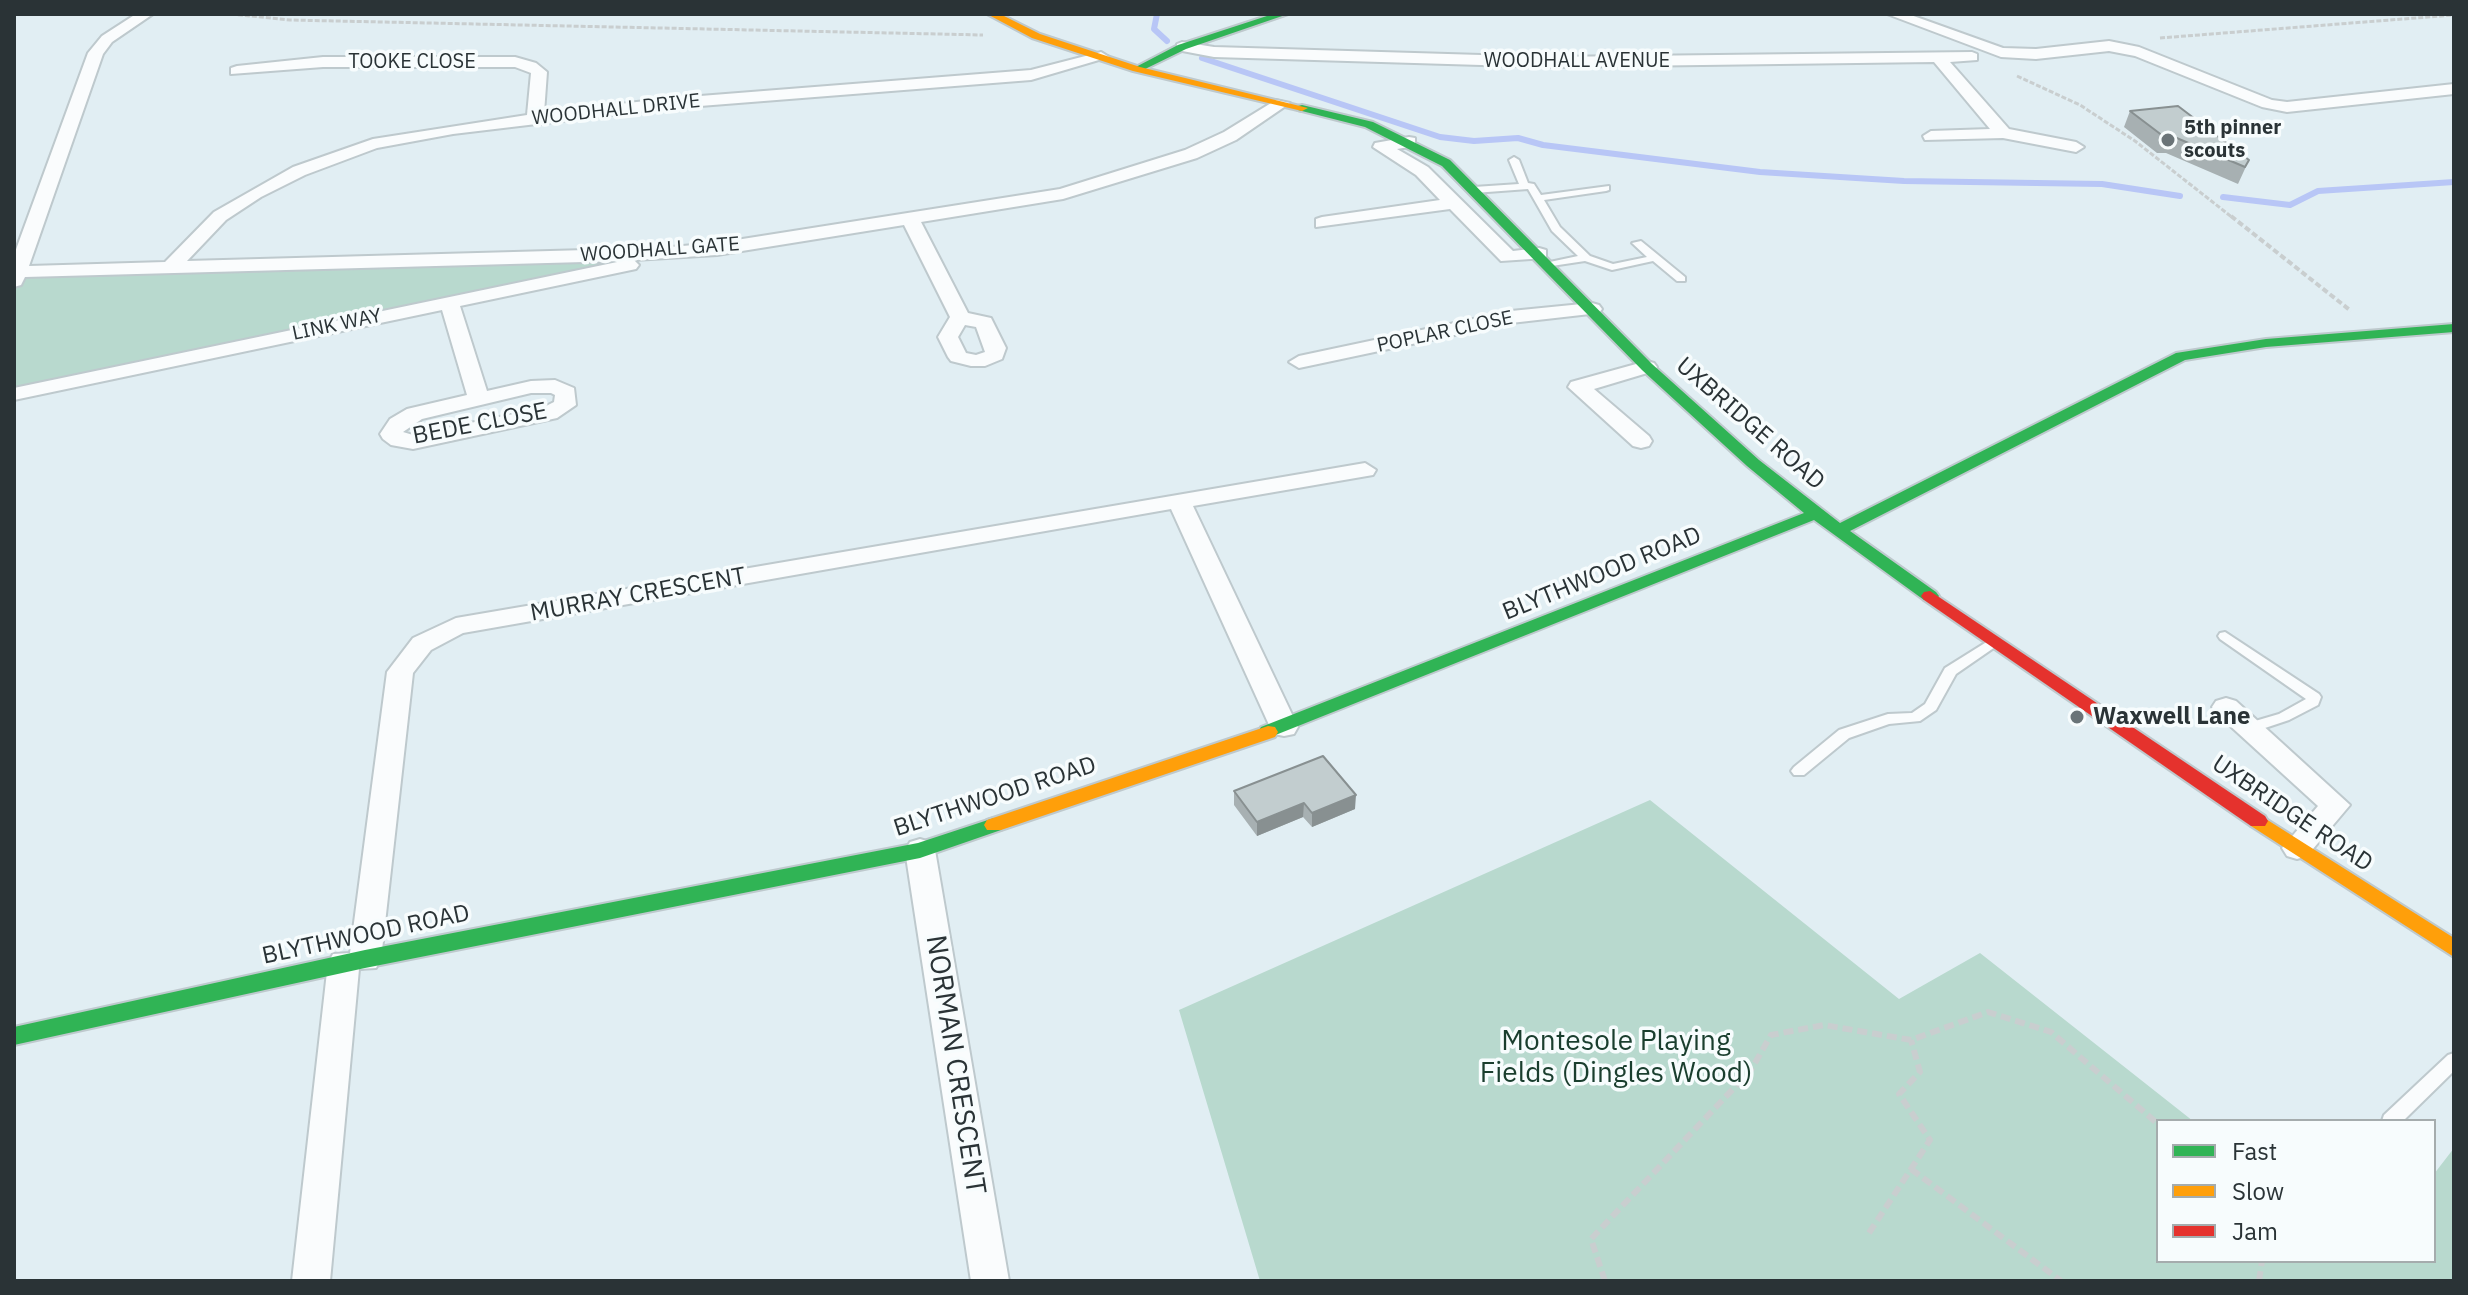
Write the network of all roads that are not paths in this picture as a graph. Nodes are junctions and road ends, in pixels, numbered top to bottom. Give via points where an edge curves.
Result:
1 (146, 14) edge
2 (992, 14) edge
3 (1283, 14) edge
4 (1894, 14) edge
5 (1182, 47) junction
6 (1101, 57) junction
7 (1972, 57) road end
8 (1940, 60) junction
9 (1137, 69) junction
10 (237, 71) dead end
11 (2454, 89) edge
12 (1282, 103) junction
13 (535, 118) junction
14 (2003, 133) junction
15 (1931, 136) dead end
16 (1409, 142) junction
17 (2076, 147) dead end
18 (1514, 160) dead end
19 (981, 184) dead end
20 (1524, 184) junction
21 (1606, 188) dead end
22 (1474, 190) junction
23 (1540, 198) junction
24 (1453, 203) junction
25 (989, 206) junction
26 (910, 218) junction
27 (1322, 223) dead end
28 (1637, 243) dead end
29 (659, 254) junction
30 (532, 257) junction
31 (1586, 258) junction
32 (1655, 258) junction
33 (1544, 260) junction
34 (169, 269) junction
35 (15, 275) edge
36 (1681, 279) dead end
37 (530, 289) junction
38 (449, 302) junction
39 (1592, 309) junction
40 (960, 318) dead end
41 (2454, 328) edge
42 (1299, 362) dead end
43 (1647, 367) junction
44 (14, 394) edge
45 (479, 399) junction
46 (1641, 441) dead end
47 (1365, 470) dead end
48 (1179, 501) junction
49 (1816, 514) junction
50 (1837, 531) junction
51 (2225, 636) dead end
52 (1994, 642) junction
53 (2226, 707) dead end
54 (1284, 727) junction
55 (2250, 728) junction
56 (1799, 771) dead end
57 (2297, 848) junction
58 (920, 850) junction
59 (2454, 949) edge
60 (354, 961) junction
61 (14, 1036) edge
62 (2454, 1060) edge
63 (2393, 1119) edge
64 (311, 1281) edge
65 (990, 1281) edge

1 - 35 street via 107,39 96,53
2 - 6 street, UXBRIDGE ROAD via 1036,36
3 - 5 street
4 - 11 street via 1993,51 2036,54 2109,46 2139,52 2287,107
5 - 8 street, WOODHALL AVENUE via 1548,62
5 - 9 street
6 - 9 street, UXBRIDGE ROAD
6 - 13 street, WOODHALL DRIVE via 1031,75
7 - 8 street, WOODHALL AVENUE
8 - 14 street
9 - 12 street, UXBRIDGE ROAD
10 - 13 street, TOOKE CLOSE via 323,62 515,62 539,72
12 - 16 street, UXBRIDGE ROAD via 1369,124
12 - 25 street, WOODHALL GATE via 1230,136 1145,171 1063,194
13 - 34 street, WOODHALL DRIVE via 373,144 299,171 220,216
14 - 15 street
14 - 17 street
16 - 22 street, UXBRIDGE ROAD via 1446,163
16 - 24 street via 1381,147 1422,171
18 - 20 lane
19 - 25 street
20 - 22 lane
20 - 23 lane
21 - 23 lane
22 - 33 street, UXBRIDGE ROAD
23 - 31 lane via 1556,229
24 - 27 street
24 - 33 street via 1508,257
25 - 26 street, WOODHALL GATE
26 - 29 street, WOODHALL GATE
26 - 40 street
28 - 32 lane
29 - 30 street, WOODHALL GATE
29 - 37 street, LINK WAY
30 - 34 street, WOODHALL GATE
30 - 37 street
31 - 32 lane via 1612,267
31 - 33 lane
32 - 36 lane
33 - 39 street, UXBRIDGE ROAD
34 - 35 street, WOODHALL GATE
37 - 38 street, LINK WAY
38 - 44 street, LINK WAY
38 - 45 street, BEDE CLOSE
39 - 42 street, POPLAR CLOSE via 1511,317
39 - 43 street, UXBRIDGE ROAD
41 - 50 street via 2266,343 2181,356
43 - 46 street via 1579,387
43 - 49 street, UXBRIDGE ROAD
45 - 45 street, BEDE CLOSE via 531,387 555,386 566,393 565,405 549,413 413,442 391,434 415,414
47 - 48 street, MURRAY CRESCENT
48 - 54 street
48 - 60 street, MURRAY CRESCENT via 456,626 422,644 400,672
49 - 50 street, UXBRIDGE ROAD
49 - 54 street, BLYTHWOOD ROAD
50 - 52 street, UXBRIDGE ROAD
51 - 55 lane via 2314,697 2284,717
52 - 56 lane via 1950,671 1931,707 1915,718 1888,719 1844,734
52 - 57 street, UXBRIDGE ROAD
53 - 55 street
54 - 58 street, BLYTHWOOD ROAD
55 - 57 street via 2336,805
57 - 59 street, UXBRIDGE ROAD
58 - 60 street, BLYTHWOOD ROAD
58 - 65 street, NORMAN CRESCENT
60 - 61 street, BLYTHWOOD ROAD
60 - 64 street
62 - 63 lane

